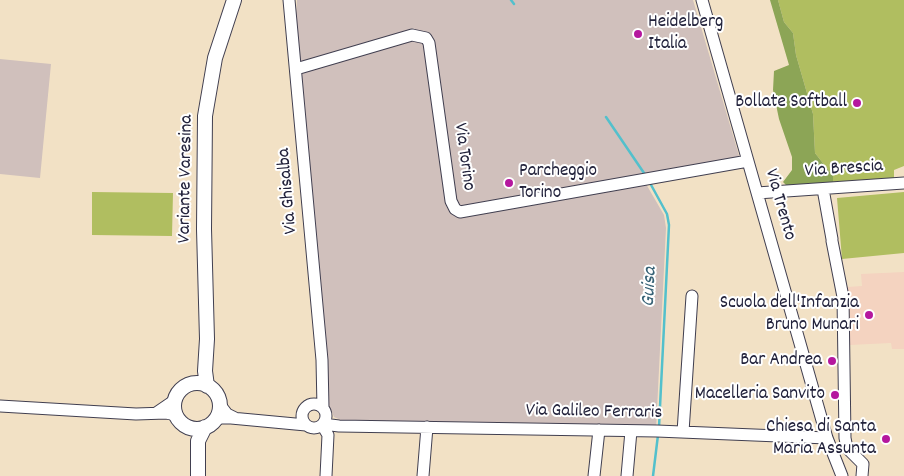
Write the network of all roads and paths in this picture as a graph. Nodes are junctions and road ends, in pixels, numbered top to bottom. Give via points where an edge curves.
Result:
1 (234, 0) edge
2 (289, 0) edge
3 (702, 0) edge
4 (296, 69) junction
5 (748, 161) junction
6 (904, 183) edge
7 (824, 189) junction
8 (757, 193) junction
9 (692, 296) dead end
10 (205, 362) junction
11 (322, 379) junction
12 (192, 384) junction
13 (207, 386) junction
14 (175, 400) junction
15 (0, 406) edge
16 (307, 408) junction
17 (218, 412) junction
18 (153, 414) junction
19 (176, 415) junction
20 (823, 419) junction
21 (319, 421) junction
22 (268, 422) junction
23 (187, 427) junction
24 (427, 427) junction
25 (205, 428) junction
26 (599, 430) junction
27 (631, 431) junction
28 (683, 432) junction
29 (827, 438) junction
30 (198, 450) junction
31 (198, 476) edge
32 (326, 476) edge
33 (423, 476) edge
34 (594, 476) edge
35 (627, 476) edge
36 (842, 476) edge
37 (853, 476) edge
38 (862, 476) edge

1 - 10 main road, Variante Varesina via 215,58 204,116
2 - 4 street, Via Ghisalba
3 - 5 street, Via Trento
4 - 5 street, Via Torino via 412,35 424,37 429,43 451,201 455,209 463,212
4 - 11 street, Via Ghisalba
5 - 8 street, Via Trento
6 - 7 street, Via Brescia
7 - 8 street, Via Brescia
7 - 38 street via 843,297 844,438 847,448 863,464
8 - 20 street, Via Trento
9 - 28 street
10 - 12 main road, Variante Varesina
10 - 13 main road, Variante Varesina
11 - 16 street, Via Ghisalba via 317,396
11 - 21 street, Via Ghisalba
12 - 13 main road
12 - 14 main road, Variante Varesina via 180,391
13 - 17 main road, Variante Varesina via 214,392
14 - 18 street
14 - 19 main road
15 - 18 street
16 - 21 street via 316,404
16 - 21 street via 302,418
16 - 22 street, Via Galileo Ferraris via 286,419
17 - 22 street, Via Galileo Ferraris via 235,418
17 - 25 main road
18 - 19 street
19 - 23 main road
20 - 29 street
20 - 37 street via 843,465
21 - 22 street, Via Galileo Ferraris
21 - 24 street, Via Galileo Ferraris via 360,426
21 - 32 street via 327,456
23 - 25 main road
23 - 30 main road
24 - 26 street, Via Galileo Ferraris
24 - 33 street
25 - 30 main road via 200,434
26 - 27 street, Via Galileo Ferraris
26 - 34 street
27 - 28 street, Via Galileo Ferraris
27 - 35 street
28 - 29 street, Via Galileo Ferraris
29 - 36 street
30 - 31 main road

